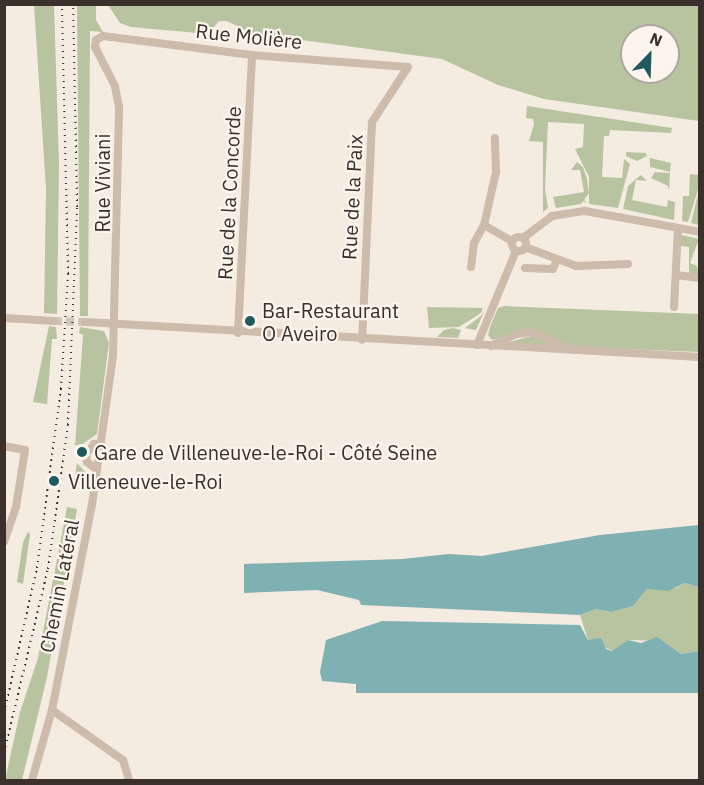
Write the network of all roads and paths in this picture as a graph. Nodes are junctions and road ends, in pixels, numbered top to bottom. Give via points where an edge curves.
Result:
1 (95, 47) joint
2 (252, 55) junction
3 (408, 67) joint
4 (495, 138) dead end
5 (484, 225) junction
6 (678, 228) junction
7 (699, 232) edge
8 (523, 238) junction
9 (512, 241) junction
10 (525, 248) junction
11 (516, 251) junction
12 (556, 262) junction
13 (628, 264) dead end
14 (471, 267) dead end
15 (525, 268) dead end
16 (676, 275) junction
17 (699, 278) edge
18 (674, 308) dead end
19 (4, 318) edge
20 (54, 321) tunnel mouth
21 (116, 321) junction
22 (85, 322) tunnel mouth
23 (238, 333) junction
24 (362, 340) junction
25 (477, 345) junction
26 (491, 346) junction
27 (574, 350) junction
28 (699, 357) edge
29 (100, 444) junction
30 (4, 447) edge
31 (96, 469) junction
32 (4, 542) edge
33 (52, 710) junction
34 (32, 780) edge
35 (129, 780) edge

1 - 2 street, Rue Molière via 103,36
1 - 21 street, Rue Viviani via 115,86 119,107
2 - 3 street, Rue Molière
2 - 23 street, Rue de la Concorde
3 - 24 street, Rue de la Paix via 372,122
4 - 5 street via 496,172
5 - 9 street
5 - 14 street via 474,243
6 - 7 street
6 - 8 street via 596,211 574,211 542,221
6 - 16 street
8 - 9 street
8 - 10 street
9 - 11 street
10 - 11 street
10 - 12 street
11 - 25 street
12 - 13 street via 576,266
12 - 15 street via 553,269
16 - 17 street
16 - 18 street
19 - 20 street
21 - 22 street
21 - 23 street
21 - 29 street, Chemin Latéral
23 - 24 street
24 - 25 street
25 - 26 street
26 - 27 street
26 - 27 street via 531,332
27 - 28 street
29 - 31 street, Chemin Latéral
29 - 31 street via 94,444 86,454 87,462
30 - 32 street via 25,450 20,488
31 - 33 street, Chemin Latéral
33 - 34 street, Chemin Latéral
33 - 35 street via 123,760

